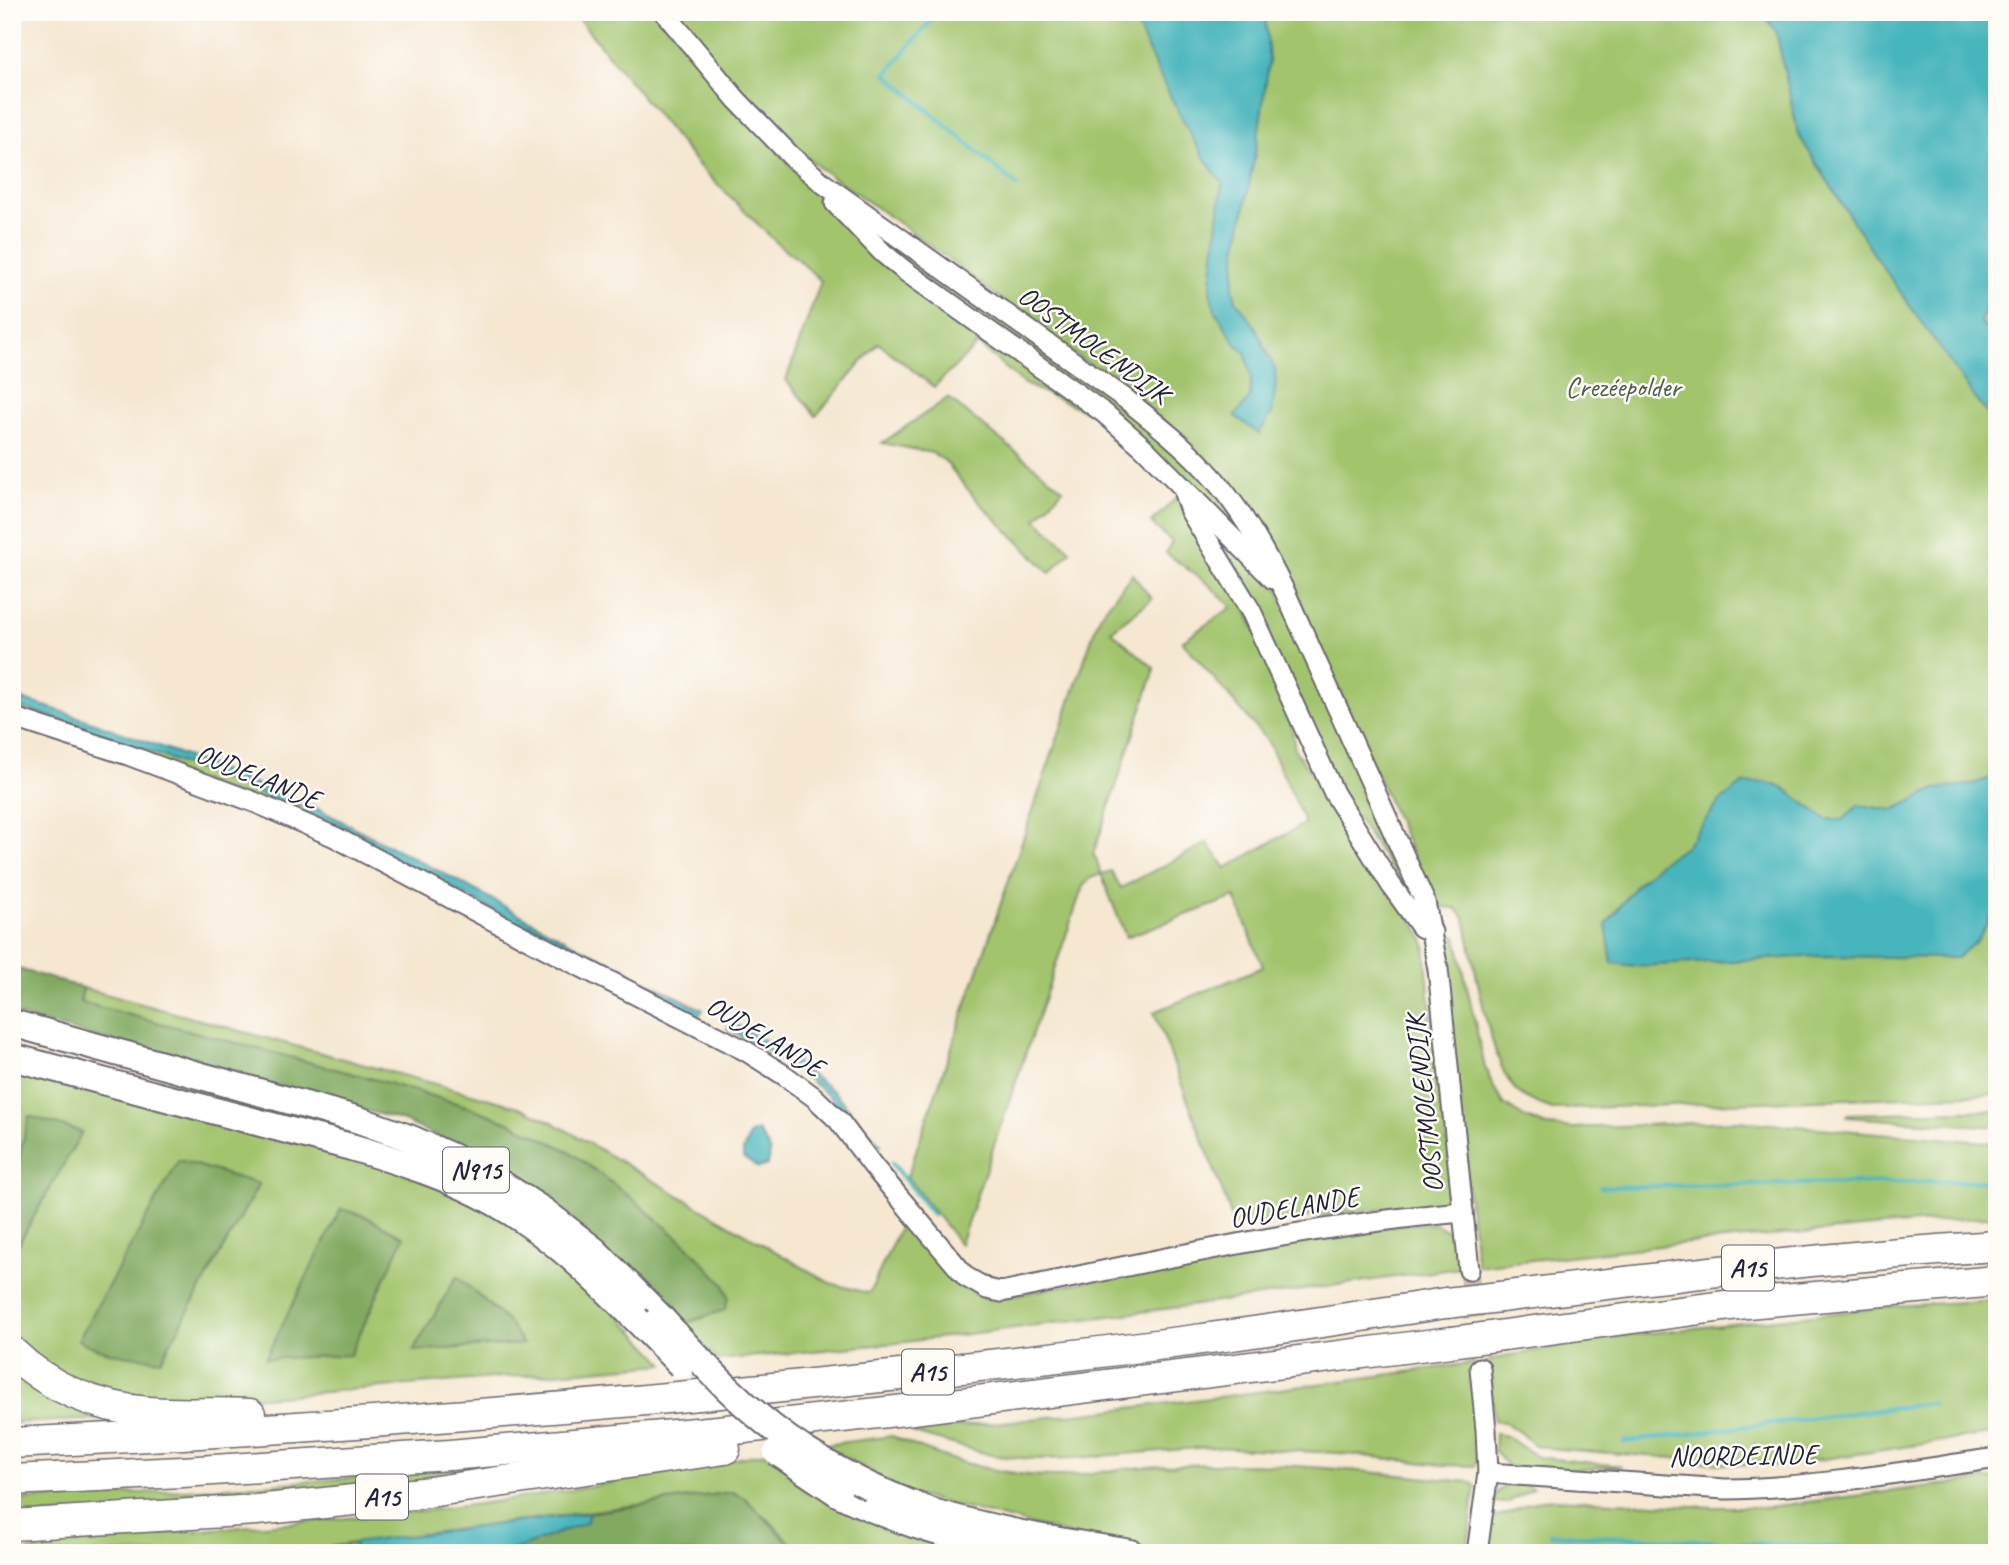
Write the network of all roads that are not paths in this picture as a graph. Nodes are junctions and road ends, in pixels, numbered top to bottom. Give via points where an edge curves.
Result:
1 (664, 12) edge
2 (824, 184) junction
3 (1181, 485) junction
4 (1285, 592) junction
5 (12, 717) edge
6 (1432, 932) junction
7 (12, 1023) edge
8 (12, 1057) edge
9 (1463, 1212) junction
10 (1997, 1247) edge
11 (1469, 1270) tunnel mouth
12 (1997, 1281) edge
13 (648, 1318) junction
14 (12, 1352) edge
15 (1480, 1368) tunnel mouth
16 (905, 1410) junction
17 (408, 1420) junction
18 (12, 1443) edge
19 (1997, 1458) edge
20 (1488, 1473) junction
21 (12, 1480) edge
22 (122, 1518) junction
23 (12, 1525) edge
24 (12, 1546) edge
25 (1026, 1553) edge
26 (1131, 1553) edge
27 (1477, 1553) edge

1 - 2 street, OOSTMOLENDIJK via 736,99
2 - 3 street, OOSTMOLENDIJK via 836,206 883,253 1104,414
2 - 4 street, OOSTMOLENDIJK via 1165,431 1235,505
3 - 4 street, OOSTMOLENDIJK
3 - 6 street, OOSTMOLENDIJK via 1190,511 1251,611 1334,793 1413,917
4 - 6 street, OOSTMOLENDIJK via 1425,902
5 - 9 street, OUDELANDE via 128,755 335,837 746,1051 814,1097 839,1121 966,1277 987,1289 1001,1292 1343,1225
6 - 9 street, OOSTMOLENDIJK
7 - 13 main road, N915 via 359,1120 452,1157 495,1180 595,1251
8 - 13 main road, N915 via 351,1147 453,1181 544,1234
9 - 11 street, OOSTMOLENDIJK
10 - 17 highway, A15, bridge via 1749,1268 1446,1303 1191,1341 940,1371
12 - 16 highway, A15, bridge via 1747,1303
13 - 25 main road, N915, bridge via 735,1418 838,1493 934,1532
13 - 26 main road, N915, bridge via 771,1427 834,1469 916,1506 974,1523
14 - 17 highway, A15 via 64,1391 148,1412
15 - 20 street
16 - 21 highway, A15 via 450,1455
16 - 22 highway, A15 via 855,1432 422,1493
17 - 18 highway, A15
19 - 20 street, NOORDEINDE via 1753,1489
20 - 27 street
22 - 23 highway, A15
22 - 24 highway, A15

